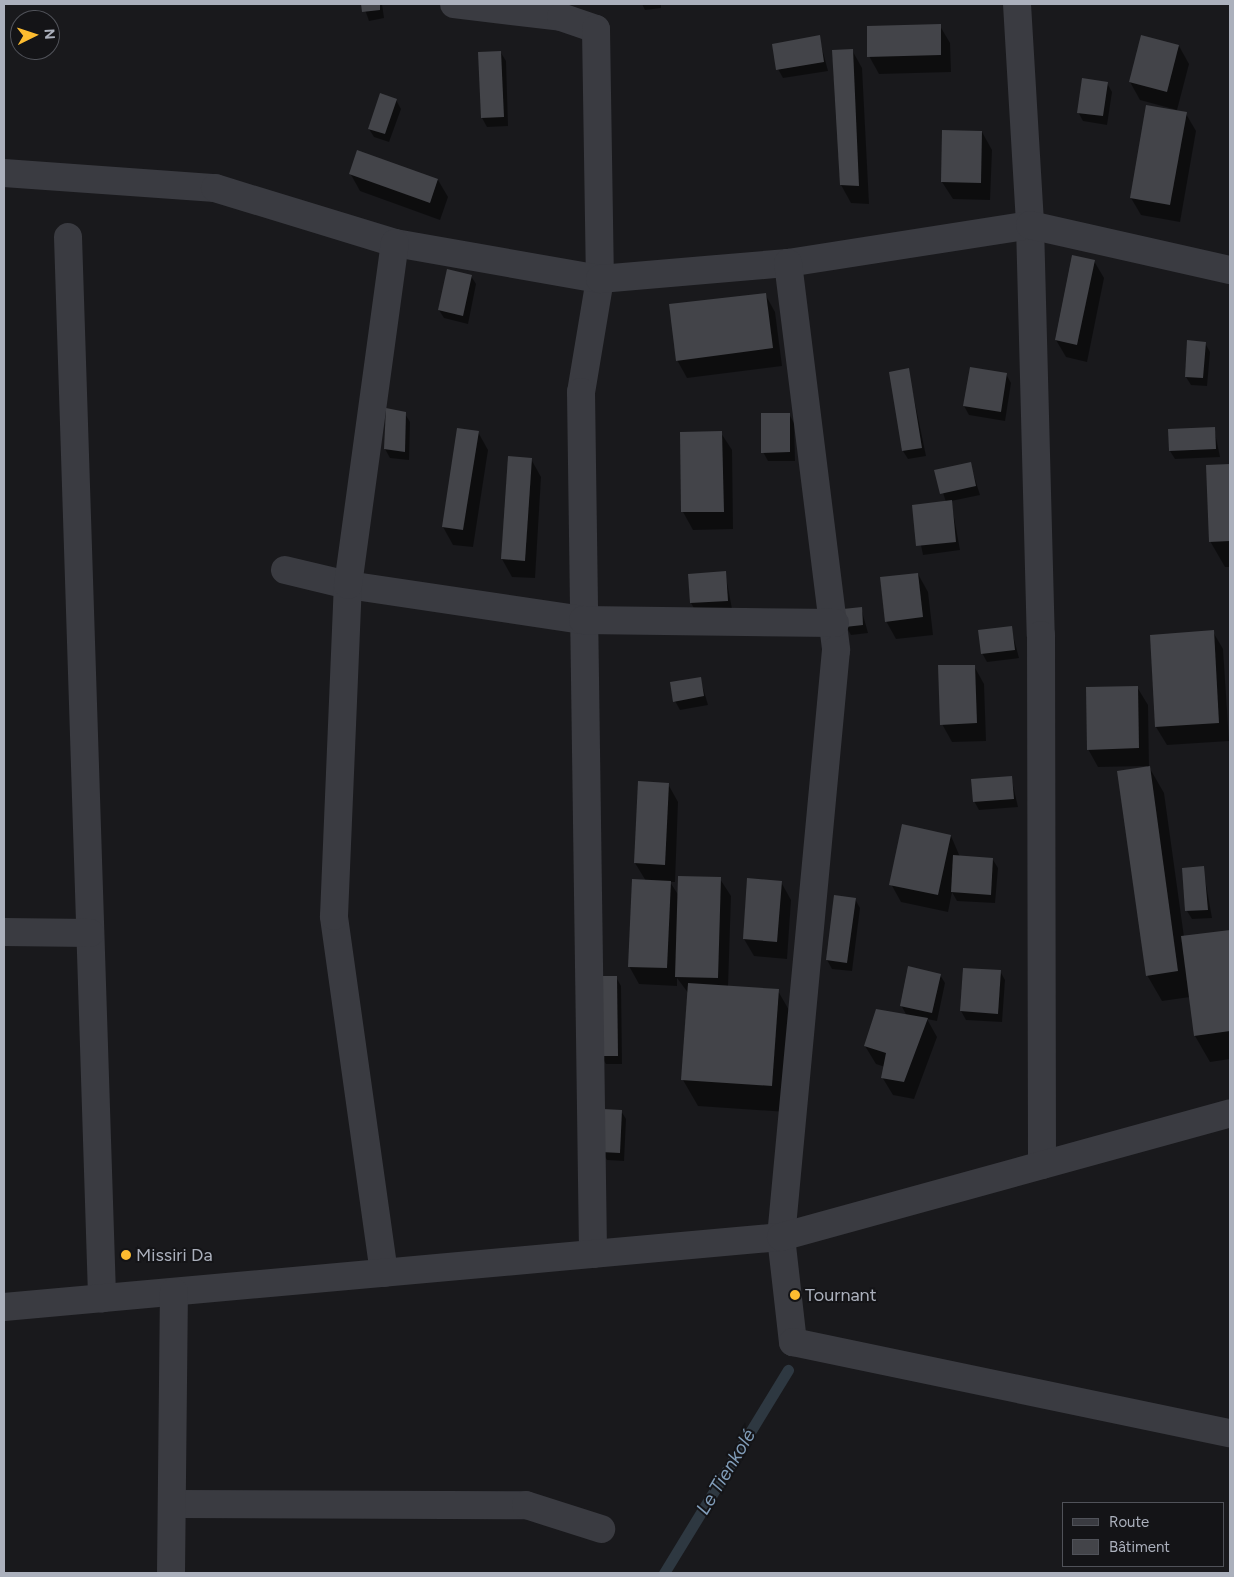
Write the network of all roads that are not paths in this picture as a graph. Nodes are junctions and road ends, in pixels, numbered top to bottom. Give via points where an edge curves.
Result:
1 (454, 4) edge
2 (1017, 4) edge
3 (4, 173) edge
4 (1030, 225) junction
5 (68, 237) dead end
6 (395, 244) junction
7 (788, 263) junction
8 (1230, 270) edge
9 (600, 279) junction
10 (285, 570) dead end
11 (348, 585) junction
12 (583, 620) junction
13 (835, 623) junction
14 (4, 932) edge
15 (90, 933) junction
16 (1230, 1113) edge
17 (1042, 1165) junction
18 (781, 1237) junction
19 (593, 1254) junction
20 (384, 1273) junction
21 (174, 1292) junction
22 (102, 1298) junction
23 (4, 1307) edge
24 (1230, 1433) edge
25 (172, 1504) junction
26 (601, 1529) dead end
27 (171, 1573) edge

1 - 9 street via 561,17 596,29
2 - 4 street
3 - 6 street via 215,188
4 - 7 street
4 - 8 street
4 - 17 street via 1042,636
5 - 15 street
6 - 9 street
6 - 11 street
7 - 9 street
7 - 13 street
9 - 12 street via 580,392
10 - 11 street
11 - 12 street
11 - 20 street via 334,916
12 - 13 street
12 - 19 street
13 - 18 street via 836,650
14 - 15 street
15 - 22 street
16 - 17 street
17 - 18 street
18 - 19 street
18 - 24 street via 794,1342
19 - 20 street
20 - 21 street
21 - 22 street
21 - 25 street
22 - 23 street
25 - 26 street via 526,1506
25 - 27 street

